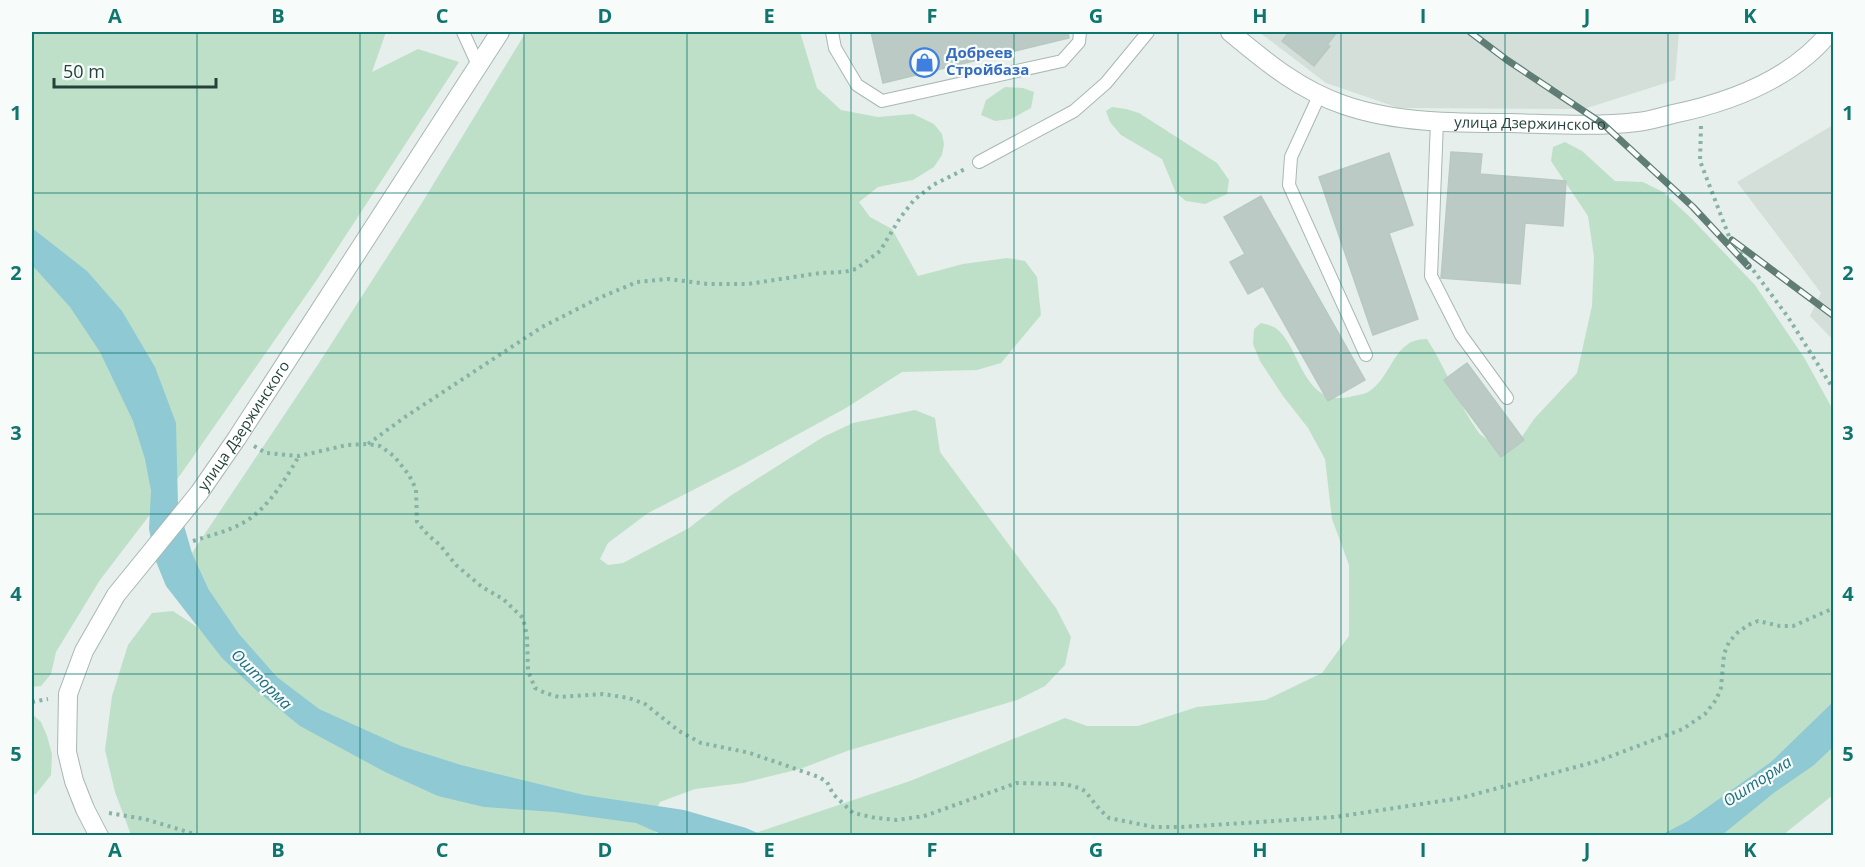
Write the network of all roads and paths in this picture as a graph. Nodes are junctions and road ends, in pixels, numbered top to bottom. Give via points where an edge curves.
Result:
1 (463, 32) edge
2 (500, 32) edge
3 (832, 32) edge
4 (1080, 32) edge
5 (1148, 32) edge
6 (1230, 32) edge
7 (1829, 40) edge
8 (478, 65) junction
9 (1319, 96) junction
10 (1702, 108) junction
11 (1437, 121) junction
12 (979, 162) joint
13 (1366, 355) dead end
14 (1833, 390) edge
15 (1507, 398) dead end
16 (367, 444) junction
17 (267, 453) dead end
18 (299, 456) junction
19 (193, 541) dead end
20 (1833, 608) edge
21 (85, 809) junction
22 (99, 836) edge
23 (201, 836) edge

1 - 8 lane
2 - 8 street, улица Дзержинского
3 - 4 lane via 835,48 857,84 882,101 1062,61 1079,42
5 - 12 lane via 1106,83 1074,111
6 - 9 street, улица Дзержинского via 1272,68
7 - 10 street, улица Дзержинского via 1774,79
8 - 21 street, улица Дзержинского via 237,438 199,492 116,594 84,651 68,694 67,752
9 - 11 street, улица Дзержинского via 1371,113
9 - 13 lane via 1291,157 1289,185
10 - 11 street, улица Дзержинского via 1639,122 1603,124
10 - 14 path via 1700,161 1730,239 1788,317
11 - 15 lane via 1431,276 1461,335
12 - 16 path via 933,185 914,200 880,251 856,269 748,284 668,279 637,282 542,327
16 - 18 path
16 - 20 path via 380,446 394,456 409,475 416,489 417,522 428,535 482,588 508,603 523,618 528,671 535,688 559,697 603,694 630,698 701,743 750,753 819,777 853,813 876,818 924,816 1017,783 1079,788 1109,818 1154,827 1335,817 1461,798 1598,761 1683,729 1706,714 1716,700 1724,654 1737,633 1758,621 1793,626
17 - 18 path
18 - 19 path via 277,492 248,520
21 - 22 street, улица Дзержинского
21 - 23 path via 145,819

